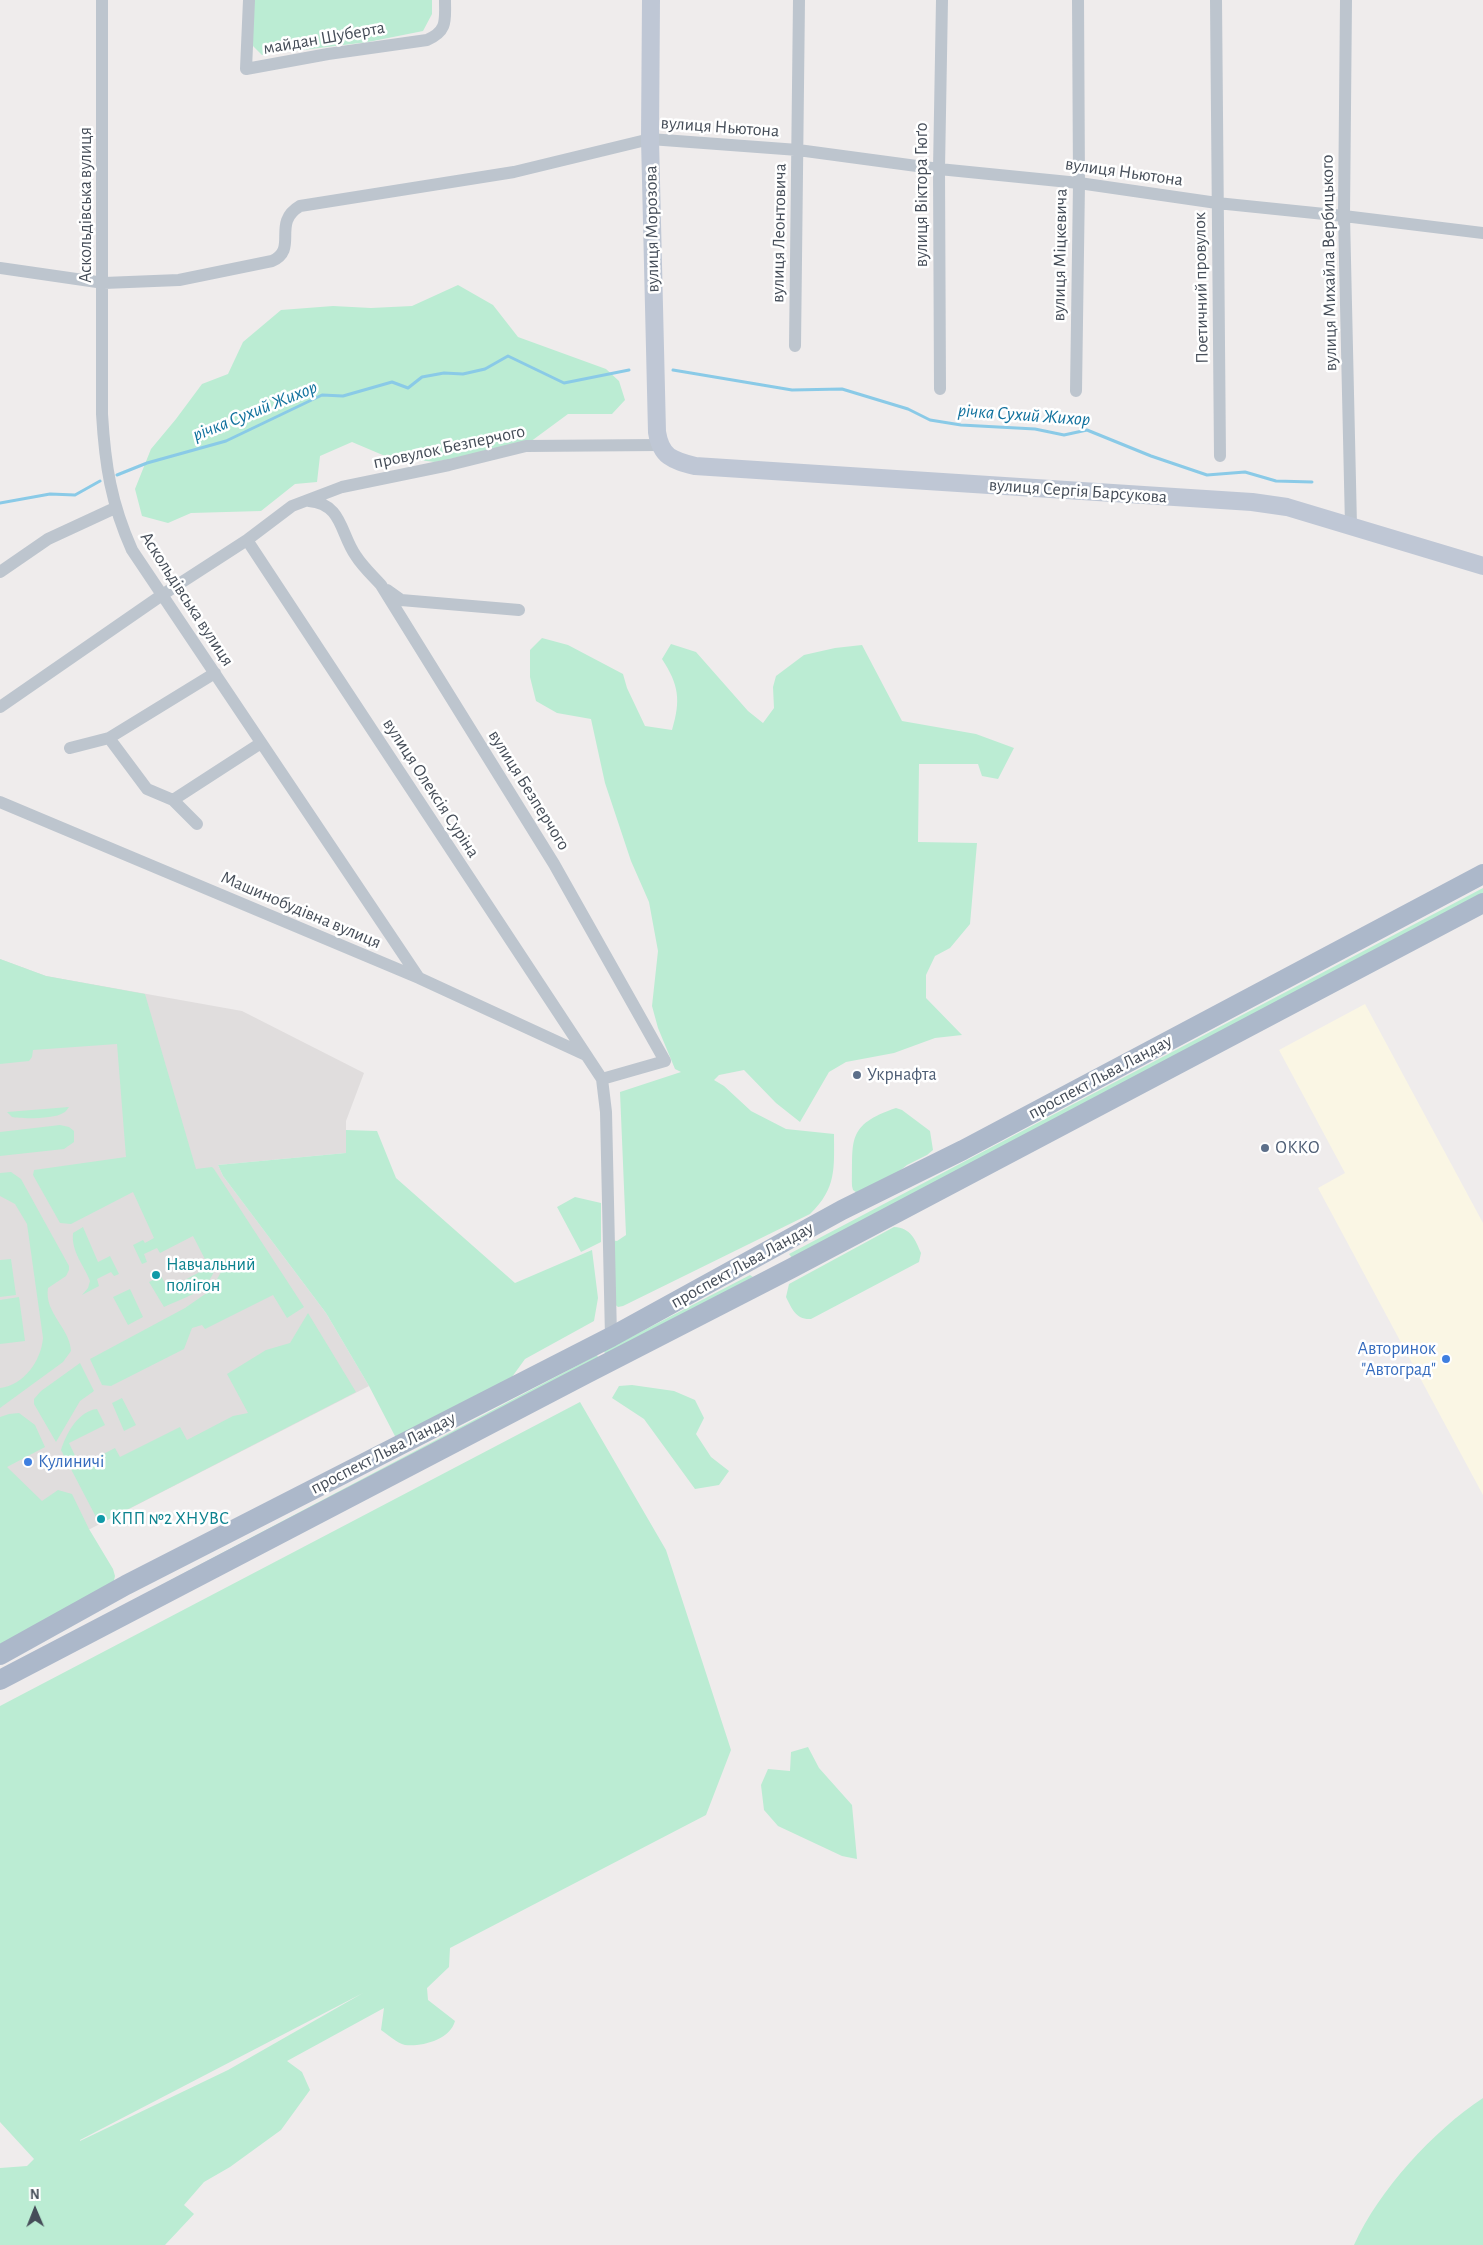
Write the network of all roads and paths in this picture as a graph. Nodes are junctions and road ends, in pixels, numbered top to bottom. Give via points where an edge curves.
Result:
1 (102, 0) edge
2 (249, 0) edge
3 (445, 0) edge
4 (651, 0) edge
5 (799, 0) edge
6 (942, 0) edge
7 (1078, 0) edge
8 (1216, 0) edge
9 (1346, 0) edge
10 (650, 139) junction
11 (798, 150) junction
12 (939, 169) junction
13 (1079, 183) junction
14 (1217, 203) junction
15 (1344, 216) junction
16 (1483, 233) edge
17 (0, 268) edge
18 (104, 283) junction
19 (795, 346) dead end
20 (940, 389) dead end
21 (1076, 392) dead end
22 (663, 450) junction
23 (1220, 456) dead end
24 (309, 501) junction
25 (115, 508) junction
26 (1351, 526) junction
27 (247, 540) junction
28 (1483, 566) edge
29 (0, 572) edge
30 (381, 585) junction
31 (162, 595) junction
32 (519, 610) dead end
33 (214, 673) junction
34 (0, 707) edge
35 (109, 738) junction
36 (261, 743) junction
37 (70, 748) dead end
38 (173, 800) junction
39 (0, 802) edge
40 (197, 824) dead end
41 (1483, 874) edge
42 (1483, 903) edge
43 (419, 978) junction
44 (586, 1055) junction
45 (602, 1079) junction
46 (777, 1246) junction
47 (790, 1269) junction
48 (611, 1337) junction
49 (0, 1655) edge
50 (0, 1680) edge

1 - 18 street, Аскольдівська вулиця
2 - 3 street, майдан Шуберта via 246,69 427,40 443,30
4 - 10 main road, вулиця Морозова
5 - 11 street, вулиця Леонтовича
6 - 12 street, вулиця Віктора Гюґо
7 - 13 street, вулиця Міцкевича
8 - 14 street, Поетичний провулок
9 - 15 street, вулиця Михайла Вербицького
10 - 11 street, вулиця Ньютона
10 - 18 street, вулиця Ньютона via 514,172 300,206 290,212 286,220 281,257 272,261 179,280
10 - 22 main road, вулиця Морозова via 657,432
11 - 12 street, вулиця Ньютона
11 - 19 street, вулиця Леонтовича
12 - 13 street, вулиця Ньютона
12 - 20 street, вулиця Віктора Гюґо
13 - 14 street, вулиця Ньютона
13 - 21 street, вулиця Міцкевича
14 - 15 street, вулиця Ньютона
14 - 23 street, Поетичний провулок
15 - 16 street, вулиця Ньютона
15 - 26 street, вулиця Михайла Вербицького
17 - 18 street, вулиця Ньютона
18 - 25 street, Аскольдівська вулиця via 104,457
22 - 24 street, провулок Безперчого via 526,446 342,487
22 - 26 main road, вулиця Сергія Барсукова via 679,462 695,466 1252,502 1287,507
24 - 27 street, провулок Безперчого via 292,506
24 - 30 street, вулиця Безперчого via 321,502 336,515 355,556
25 - 29 street via 48,539
25 - 31 street, Аскольдівська вулиця via 132,550
26 - 28 main road, вулиця Сергія Барсукова
27 - 31 street, провулок Безперчого
27 - 44 street, вулиця Олексія Суріна
30 - 32 street via 401,600
30 - 45 street, вулиця Безперчого via 554,864 665,1062
31 - 33 street, Аскольдівська вулиця
31 - 34 street, провулок Безперчого
33 - 35 street
33 - 36 street, Аскольдівська вулиця
35 - 37 street
35 - 38 street via 147,789
36 - 38 street
36 - 43 street, Аскольдівська вулиця
38 - 40 street
39 - 43 street, Машинобудівна вулиця
41 - 46 main road, проспект Льва Ландау
42 - 47 main road, проспект Льва Ландау
43 - 44 street, Машинобудівна вулиця
44 - 45 street, вулиця Олексія Суріна
45 - 48 street via 606,1112
46 - 47 main road
46 - 48 main road, проспект Льва Ландау
47 - 50 main road, проспект Льва Ландау
48 - 49 main road, проспект Льва Ландау via 126,1585

